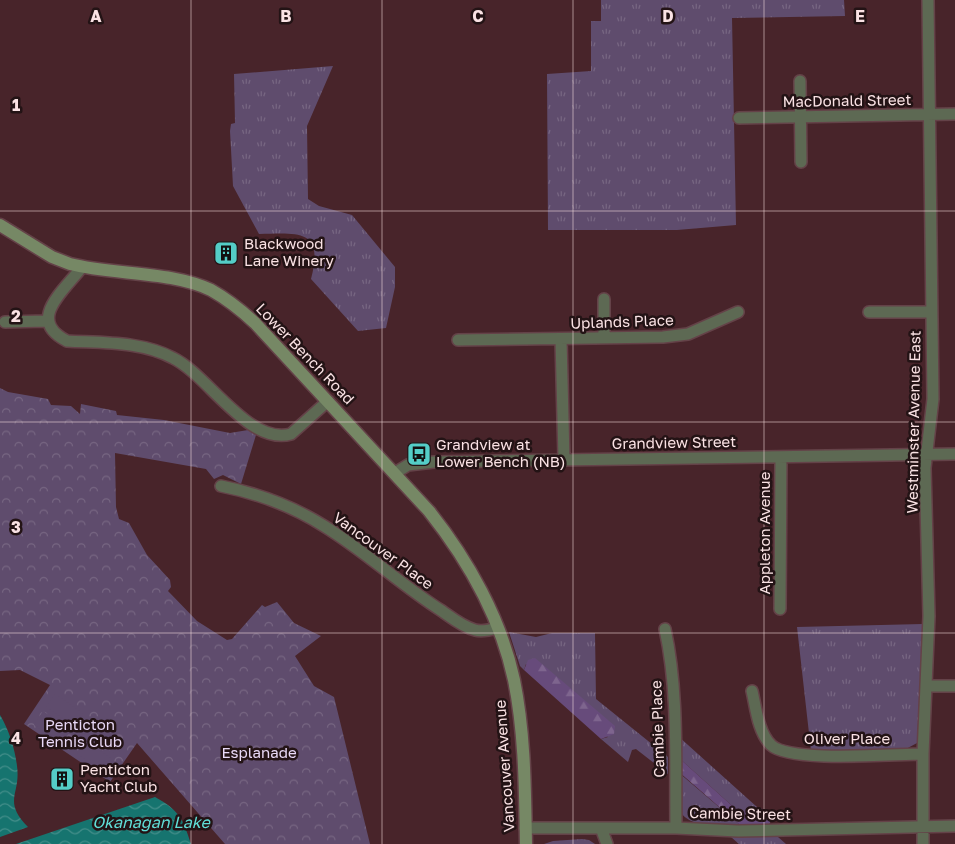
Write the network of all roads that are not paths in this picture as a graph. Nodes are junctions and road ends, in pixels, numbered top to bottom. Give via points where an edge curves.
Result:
1 (928, 0) edge
2 (800, 81) dead end
3 (929, 114) junction
4 (955, 114) edge
5 (801, 117) junction
6 (739, 118) dead end
7 (801, 162) dead end
8 (0, 225) edge
9 (82, 267) junction
10 (604, 299) dead end
11 (738, 312) dead end
12 (869, 312) dead end
13 (931, 312) junction
14 (46, 321) junction
15 (6, 322) dead end
16 (604, 338) junction
17 (562, 339) junction
18 (458, 340) dead end
19 (328, 401) junction
20 (955, 454) edge
21 (927, 455) junction
22 (781, 457) junction
23 (564, 459) junction
24 (395, 474) junction
25 (221, 486) dead end
26 (780, 609) dead end
27 (497, 628) junction
28 (665, 629) dead end
29 (926, 686) junction
30 (955, 686) edge
31 (752, 691) dead end
32 (923, 754) junction
33 (955, 826) edge
34 (922, 827) junction
35 (525, 828) junction
36 (601, 828) junction
37 (676, 828) junction
38 (526, 844) edge
39 (607, 844) edge
40 (923, 844) edge

1 - 3 street, Westminster Avenue East
2 - 5 street
3 - 4 street, MacDonald Street
3 - 5 street, MacDonald Street
3 - 13 street, Westminster Avenue East
5 - 6 street, MacDonald Street
5 - 7 street
8 - 9 street, Lower Bench Road via 52,257
9 - 14 street via 49,311
9 - 19 street, Lower Bench Road via 188,282 211,290 254,323
10 - 16 street
11 - 16 street, Uplands Place via 675,336
12 - 13 street
13 - 21 street, Westminster Avenue East via 933,399
14 - 15 street
14 - 19 street via 50,329 68,341 137,346 173,357 198,375 245,420 272,434 292,434
16 - 17 street, Uplands Place
17 - 18 street, Uplands Place
17 - 23 street
19 - 24 street, Lower Bench Road
20 - 21 street, Grandview Street
21 - 22 street, Grandview Street
21 - 29 street, Westminster Avenue East via 929,616
22 - 23 street, Grandview Street
22 - 26 street, Appleton Avenue
23 - 24 street, Grandview Street via 434,462 408,465
24 - 27 street, Lower Bench Road via 450,539 483,596
25 - 27 street, Vancouver Place via 285,506 323,525 362,551 418,596 468,628 480,631
27 - 35 street, Vancouver Avenue via 516,692 521,728
28 - 37 street, Cambie Place via 673,692
29 - 30 street
29 - 32 street, Westminster Avenue East
31 - 32 street, Oliver Place via 765,737 778,750 812,755
32 - 34 street, Westminster Avenue East
33 - 34 street, Cambie Street
34 - 37 street, Cambie Street via 738,831
34 - 40 street, Westminster Avenue East
35 - 36 street, Cambie Street
35 - 38 street, Vancouver Avenue
36 - 37 street, Cambie Street
36 - 39 street

